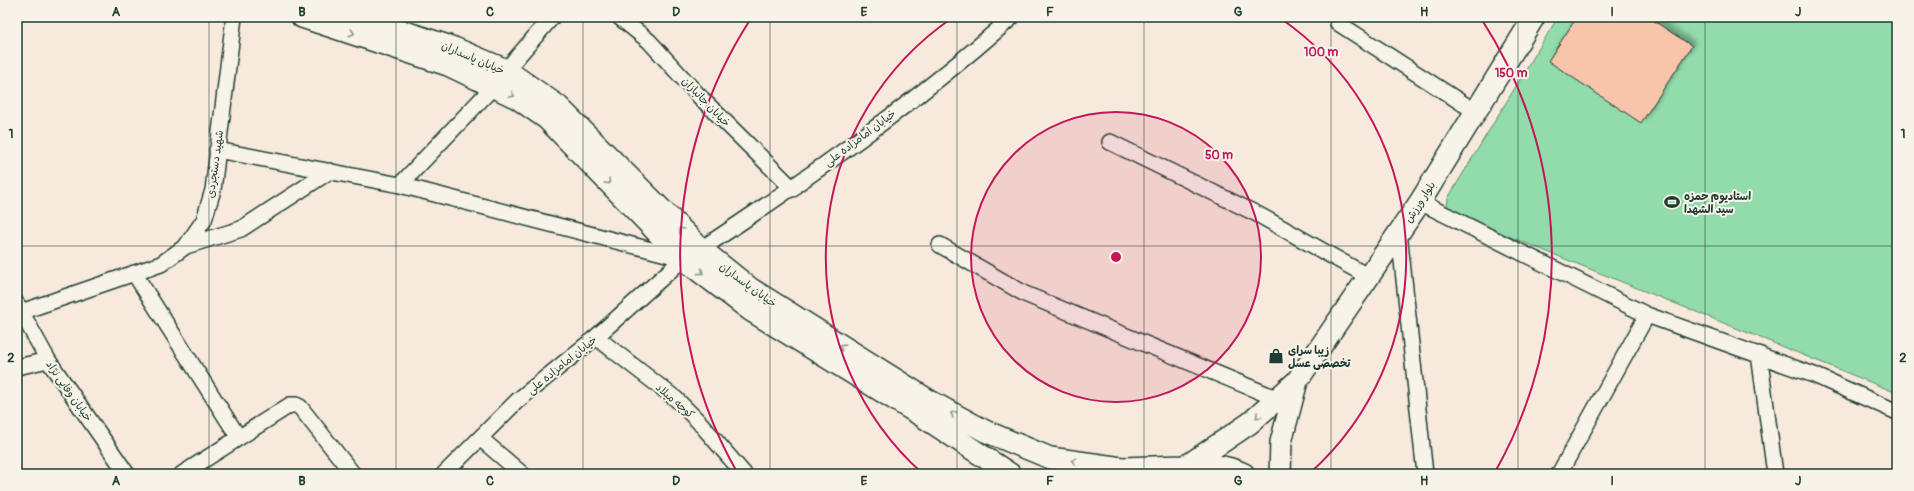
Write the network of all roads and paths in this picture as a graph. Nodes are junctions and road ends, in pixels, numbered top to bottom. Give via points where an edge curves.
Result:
1 (234, 17) edge
2 (302, 17) edge
3 (359, 17) edge
4 (552, 17) edge
5 (1012, 17) edge
6 (1534, 17) edge
7 (629, 20) edge
8 (1338, 23) dead end
9 (500, 78) junction
10 (1476, 112) junction
11 (1110, 142) dead end
12 (218, 150) junction
13 (330, 171) junction
14 (400, 185) junction
15 (793, 188) junction
16 (1420, 202) junction
17 (1399, 234) junction
18 (940, 245) dead end
19 (186, 246) junction
20 (692, 254) junction
21 (134, 273) junction
22 (1369, 277) junction
23 (19, 308) edge
24 (1647, 315) junction
25 (596, 336) junction
26 (1759, 354) junction
27 (48, 360) junction
28 (17, 367) edge
29 (1297, 381) junction
30 (1278, 399) junction
31 (1897, 412) edge
32 (239, 438) junction
33 (480, 438) junction
34 (1185, 465) junction
35 (127, 474) edge
36 (182, 474) edge
37 (353, 474) edge
38 (444, 474) edge
39 (522, 474) edge
40 (744, 474) edge
41 (1010, 474) edge
42 (1158, 474) edge
43 (1244, 474) edge
44 (1280, 474) edge
45 (1425, 474) edge
46 (1559, 474) edge
47 (1775, 474) edge

1 - 12 street, شهید دستجردی
2 -> 9 street, خیابان پاسداران via 448,65
3 - 9 street, خیابان پاسداران via 454,48
4 - 9 street
5 - 15 street, خیابان امامزاده علی via 968,57
6 - 10 street, بلوار ورزش
7 - 15 street, خیابان جانبازان via 699,96
8 - 10 street
9 - 14 street
9 - 20 street, خیابان پاسداران via 517,98 547,119
10 - 16 street, بلوار ورزش
11 - 22 street via 1259,215
12 - 13 street
12 - 19 street, شهید دستجردی via 213,190 204,220
13 - 14 street
13 - 19 street via 241,229
14 - 20 street
15 - 20 street, خیابان امامزاده علی
16 - 17 street, بلوار ورزش
16 - 24 street
17 - 22 street, بلوار ورزش
17 - 45 street
18 - 30 street via 1025,294
19 - 21 street, شهید دستجردی via 161,264
20 - 25 street, خیابان امامزاده علی
34 -> 20 street, خیابان پاسداران via 1122,468 1050,458 985,431 928,400
20 -> 41 street, خیابان پاسداران via 750,310 922,416
21 - 23 street, شهید دستجردی
21 - 32 street
22 - 29 street, بلوار ورزش
23 - 27 street, خیابان وفایی نژاد
24 - 26 street
24 - 46 street
25 - 33 street, خیابان امامزاده علی via 517,402
25 - 40 street, کوچه میلاد via 676,399
26 - 31 street
26 - 47 street
27 - 28 street
27 - 35 street, خیابان وفایی نژاد
29 - 30 street
29 - 44 street via 1281,442
30 -> 34 street via 1250,423
32 - 36 street
32 - 37 street via 290,405 296,405
33 - 38 street, خیابان امامزاده علی
33 - 39 street
34 - 42 street
34 - 43 street, خیابان پاسداران via 1219,466

